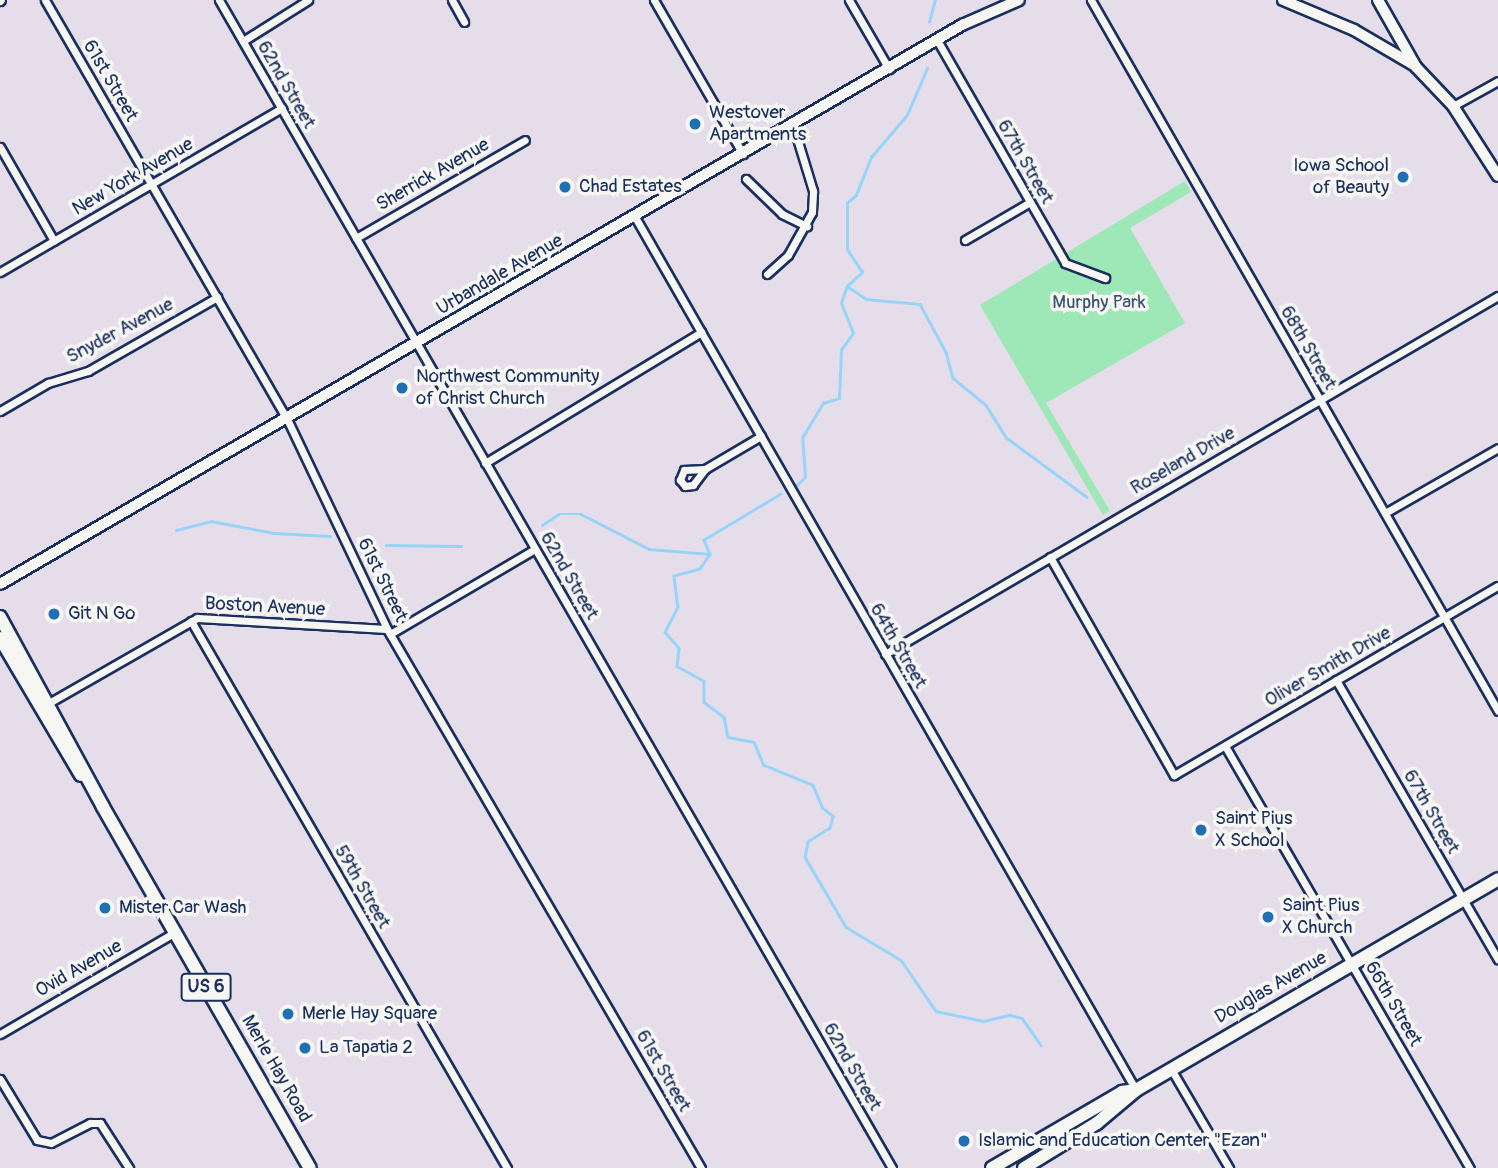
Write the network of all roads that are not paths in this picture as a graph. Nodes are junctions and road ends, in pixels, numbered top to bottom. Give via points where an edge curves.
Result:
1 (45, 0) edge
2 (219, 0) edge
3 (308, 0) edge
4 (452, 0) edge
5 (654, 0) edge
6 (849, 0) edge
7 (1019, 0) edge
8 (1091, 0) edge
9 (1283, 0) edge
10 (1378, 0) edge
11 (464, 22) dead end
12 (937, 40) junction
13 (243, 41) junction
14 (1416, 67) junction
15 (889, 69) junction
16 (1498, 80) edge
17 (1454, 106) junction
18 (282, 108) junction
19 (793, 125) junction
20 (524, 140) dead end
21 (0, 147) edge
22 (744, 154) junction
23 (1498, 177) edge
24 (746, 179) dead end
25 (152, 184) junction
26 (1030, 202) junction
27 (635, 217) junction
28 (807, 226) junction
29 (356, 238) junction
30 (965, 240) dead end
31 (54, 241) junction
32 (0, 272) edge
33 (766, 274) dead end
34 (1105, 278) dead end
35 (1498, 296) edge
36 (217, 297) junction
37 (701, 332) junction
38 (417, 343) junction
39 (1320, 399) junction
40 (0, 411) edge
41 (287, 419) junction
42 (761, 436) junction
43 (1498, 448) edge
44 (485, 463) junction
45 (705, 469) dead end
46 (1385, 513) junction
47 (535, 549) junction
48 (1050, 557) junction
49 (0, 584) edge
50 (1498, 586) edge
51 (0, 617) edge
52 (1444, 618) junction
53 (191, 621) junction
54 (388, 631) junction
55 (0, 638) edge
56 (885, 654) junction
57 (1336, 680) junction
58 (45, 705) junction
59 (1498, 711) edge
60 (1225, 746) junction
61 (1498, 879) edge
62 (1463, 899) junction
63 (175, 932) junction
64 (1498, 960) edge
65 (1351, 964) junction
66 (0, 1034) edge
67 (1171, 1069) junction
68 (0, 1079) edge
69 (1136, 1090) junction
70 (129, 1168) edge
71 (310, 1168) edge
72 (507, 1168) edge
73 (701, 1168) edge
74 (892, 1168) edge
75 (992, 1168) edge
76 (1024, 1168) edge
77 (1229, 1168) edge
78 (1470, 1168) edge

1 - 25 street, 61st Street
2 - 13 street, 62nd Street
3 - 13 street
4 - 11 street
5 - 22 street
6 - 15 street
7 - 12 street, Urbandale Avenue
8 - 39 street, 68th Street
9 - 14 street via 1354,30
10 - 14 street
12 - 15 street, Urbandale Avenue
12 - 26 street, 67th Street
13 - 18 street, 62nd Street
14 - 17 street
15 - 19 street, Urbandale Avenue
16 - 17 street
17 - 23 street
18 - 25 street, New York Avenue
18 - 29 street, 62nd Street
19 - 22 street, Urbandale Avenue
19 - 28 street via 813,191
20 - 29 street, Sherrick Avenue
21 - 31 street
22 - 27 street, Urbandale Avenue
24 - 28 street via 774,207
25 - 31 street, New York Avenue
25 - 36 street, 61st Street
26 - 30 street
26 - 34 street, 67th Street via 1065,263
27 - 37 street, 64th Street
27 - 38 street, Urbandale Avenue
28 - 33 street via 788,255
29 - 38 street, 62nd Street
31 - 32 street, New York Avenue
35 - 39 street, Roseland Drive
36 - 40 street, Snyder Avenue via 88,371 48,383
36 - 41 street, 61st Street
37 - 42 street, 64th Street
37 - 44 street
38 - 41 street, Urbandale Avenue
38 - 44 street, 62nd Street
39 - 46 street, 68th Street
39 - 48 street, Roseland Drive
41 - 49 street, Urbandale Avenue
41 - 54 street, 61st Street
42 - 45 street
42 - 56 street, 64th Street
43 - 46 street
44 - 47 street, 62nd Street
46 - 52 street, 68th Street
47 - 54 street
47 - 74 street, 62nd Street
48 - 56 street, Roseland Drive
48 - 60 street, Oliver Smith Drive via 1174,775
50 - 52 street, Oliver Smith Drive
51 - 58 main road, Merle Hay Road / US 6
52 - 57 street, Oliver Smith Drive
52 - 59 street, 68th Street
53 - 54 street, Boston Avenue via 204,617
53 - 58 street, Boston Avenue
53 - 72 street, 59th Street
54 - 73 street, 61st Street
55 - 58 main road, Merle Hay Road / US 6
56 - 69 street, 64th Street
57 - 60 street, Oliver Smith Drive
57 - 62 street, 67th Street
58 - 63 main road, Merle Hay Road / US 6
60 - 65 street, 66th Street
61 - 62 main road, Douglas Avenue
62 - 64 street, 67th Street
62 - 65 main road, Douglas Avenue
63 - 66 street, Ovid Avenue
63 - 71 main road, Merle Hay Road / US 6
65 - 67 main road, Douglas Avenue
65 - 78 street, 66th Street
67 - 69 main road, Douglas Avenue
67 - 77 street
68 - 70 street via 37,1140 51,1143 90,1123 100,1123
69 - 75 main road, Douglas Avenue via 1122,1092
69 - 76 main road, Douglas Avenue via 1097,1123

